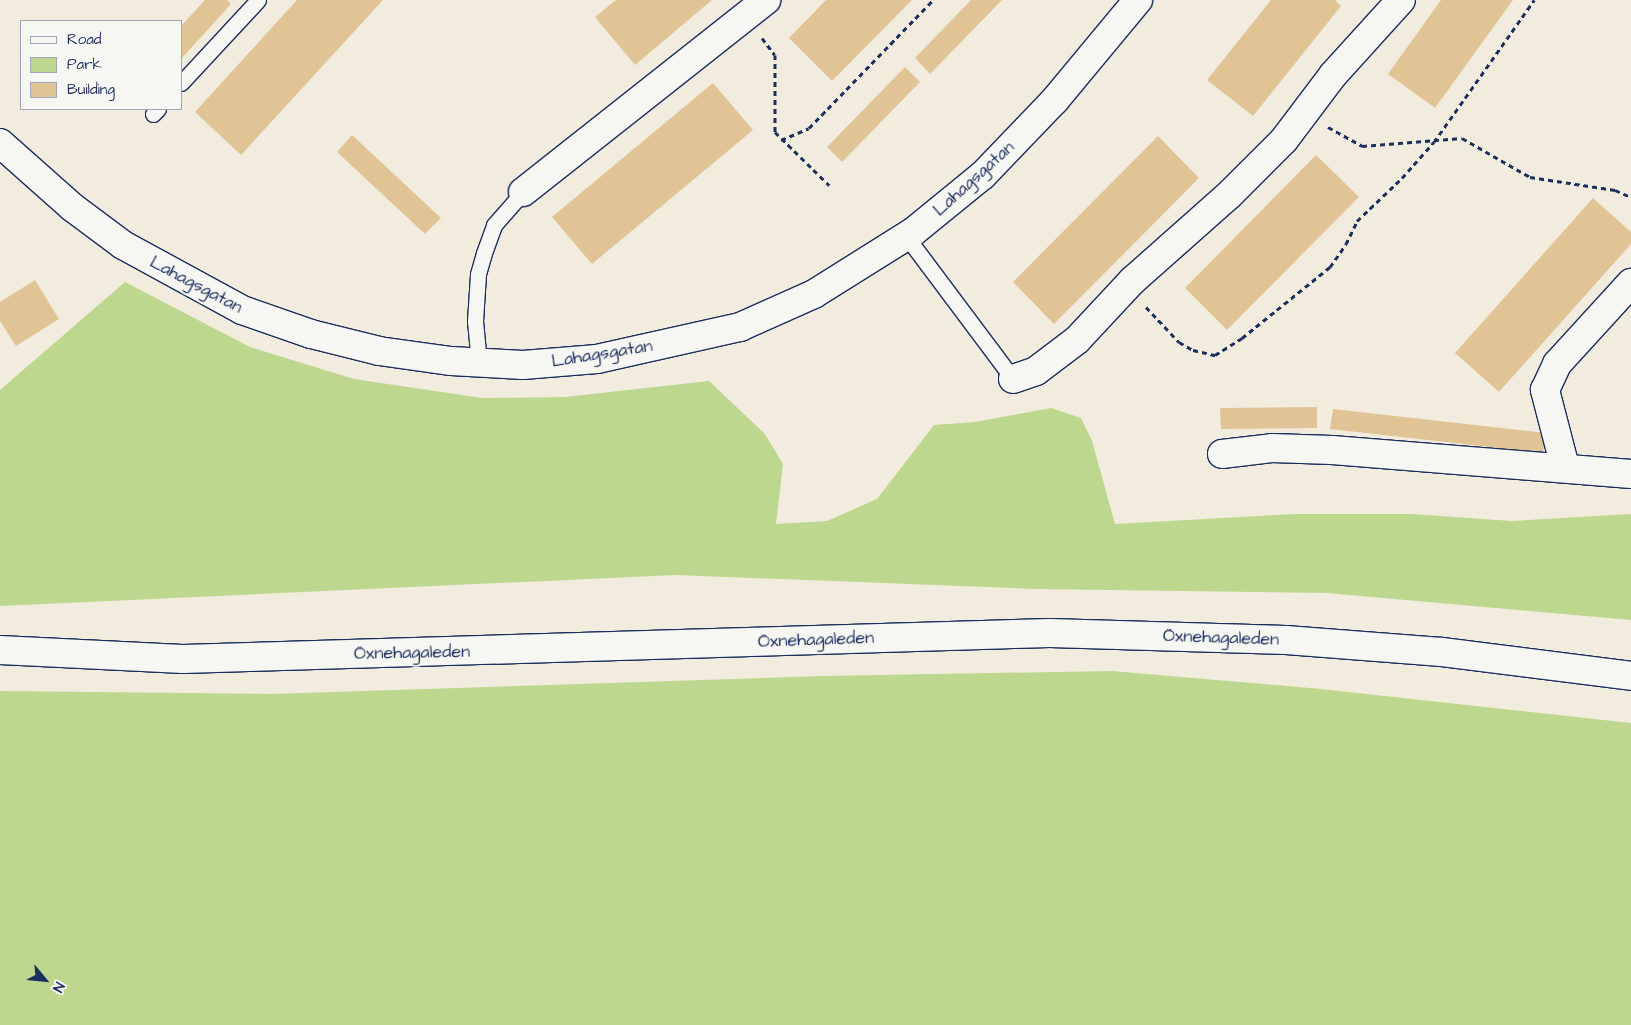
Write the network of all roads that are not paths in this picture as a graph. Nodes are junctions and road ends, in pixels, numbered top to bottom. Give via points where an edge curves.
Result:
1 (258, 0) edge
2 (766, 0) edge
3 (1138, 0) edge
4 (1401, 0) edge
5 (182, 82) edge
6 (0, 143) edge
7 (523, 192) joint
8 (906, 236) junction
9 (1631, 283) edge
10 (480, 363) junction
11 (1013, 378) joint
12 (1222, 454) dead end
13 (1564, 467) junction
14 (1631, 474) edge
15 (0, 650) edge
16 (1631, 676) edge

1 - 5 lane
2 - 7 street
3 - 8 street, Lahagsgatan via 1055,100 983,175
4 - 11 street via 1284,140 1229,195 1127,286 1077,340 1036,371
6 - 10 street, Lahagsgatan via 72,207 123,245 242,310 311,334 379,351
7 - 10 lane via 494,225 478,274 475,321
8 - 10 street, Lahagsgatan via 814,294 740,327 597,359 523,366
8 - 11 lane
9 - 13 street via 1557,364 1545,390
12 - 13 street via 1272,448 1332,450
13 - 14 street
15 - 16 street, Öxnehagaleden via 183,659 1050,633 1286,640 1442,652

